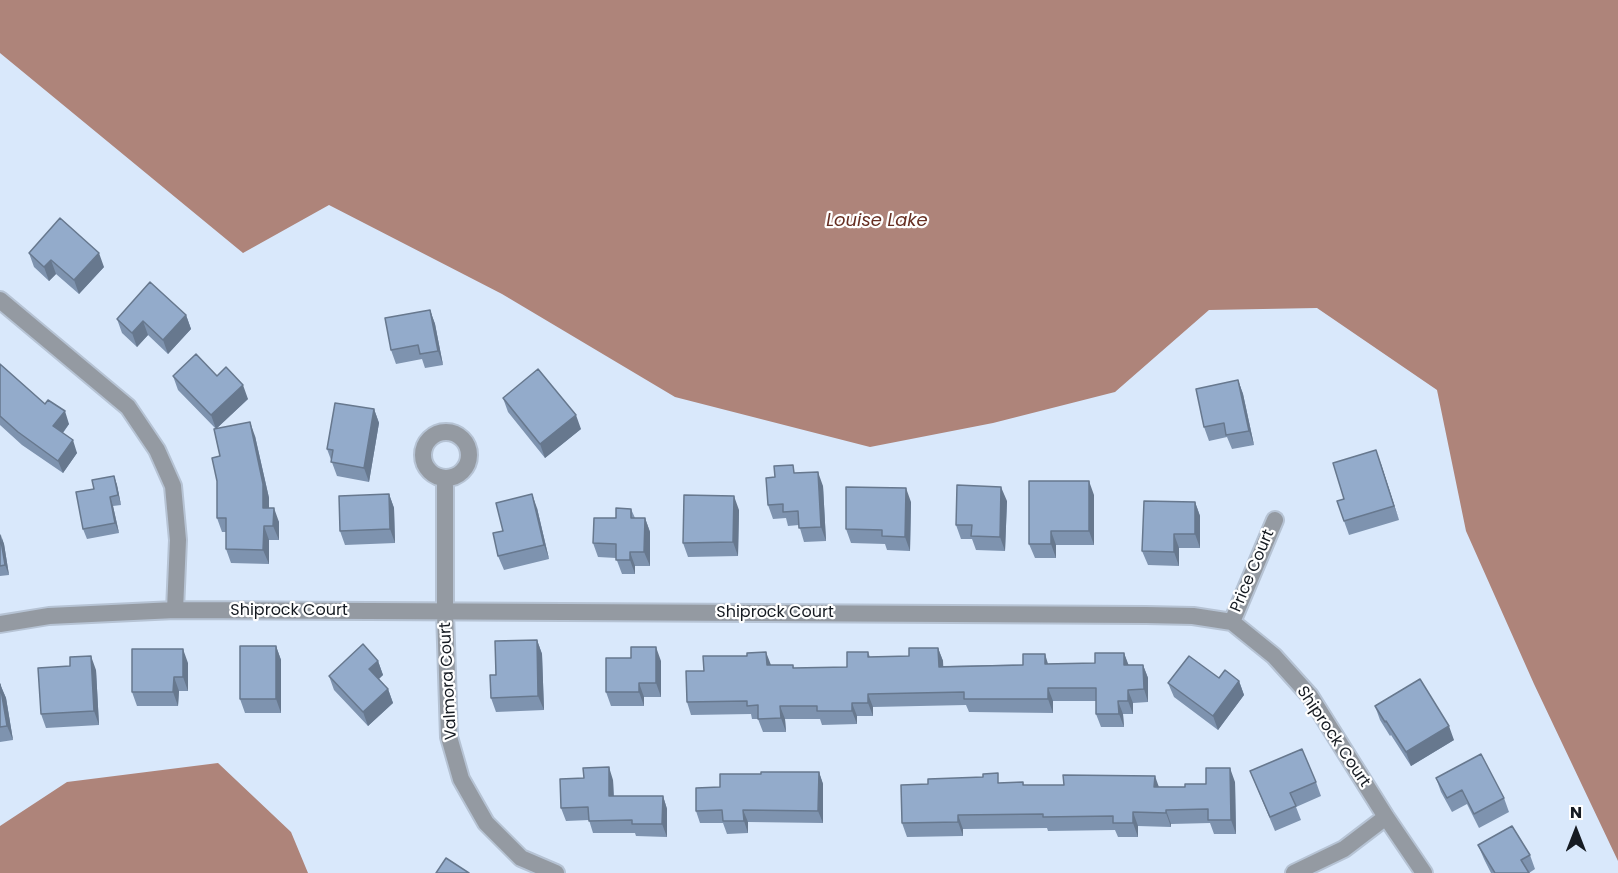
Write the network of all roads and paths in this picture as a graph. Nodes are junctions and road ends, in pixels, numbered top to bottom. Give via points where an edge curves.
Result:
1 (0, 300) edge
2 (445, 479) dead end
3 (1275, 520) dead end
4 (175, 610) junction
5 (445, 612) junction
6 (1232, 622) junction
7 (0, 624) edge
8 (1386, 817) junction
9 (556, 873) edge
10 (1294, 873) edge
11 (1424, 873) edge

1 - 4 street via 128,407 157,450 173,486 178,540
2 - 5 street, Valmora Court
3 - 6 street, Price Court
4 - 5 street, Shiprock Court
4 - 7 street, Shiprock Court via 49,616
5 - 6 street, Shiprock Court via 1146,615
5 - 9 street, Valmora Court via 449,737 461,779 486,823 521,858
6 - 8 street, Shiprock Court via 1274,656 1310,696
8 - 10 street via 1344,849
8 - 11 street, Shiprock Court

